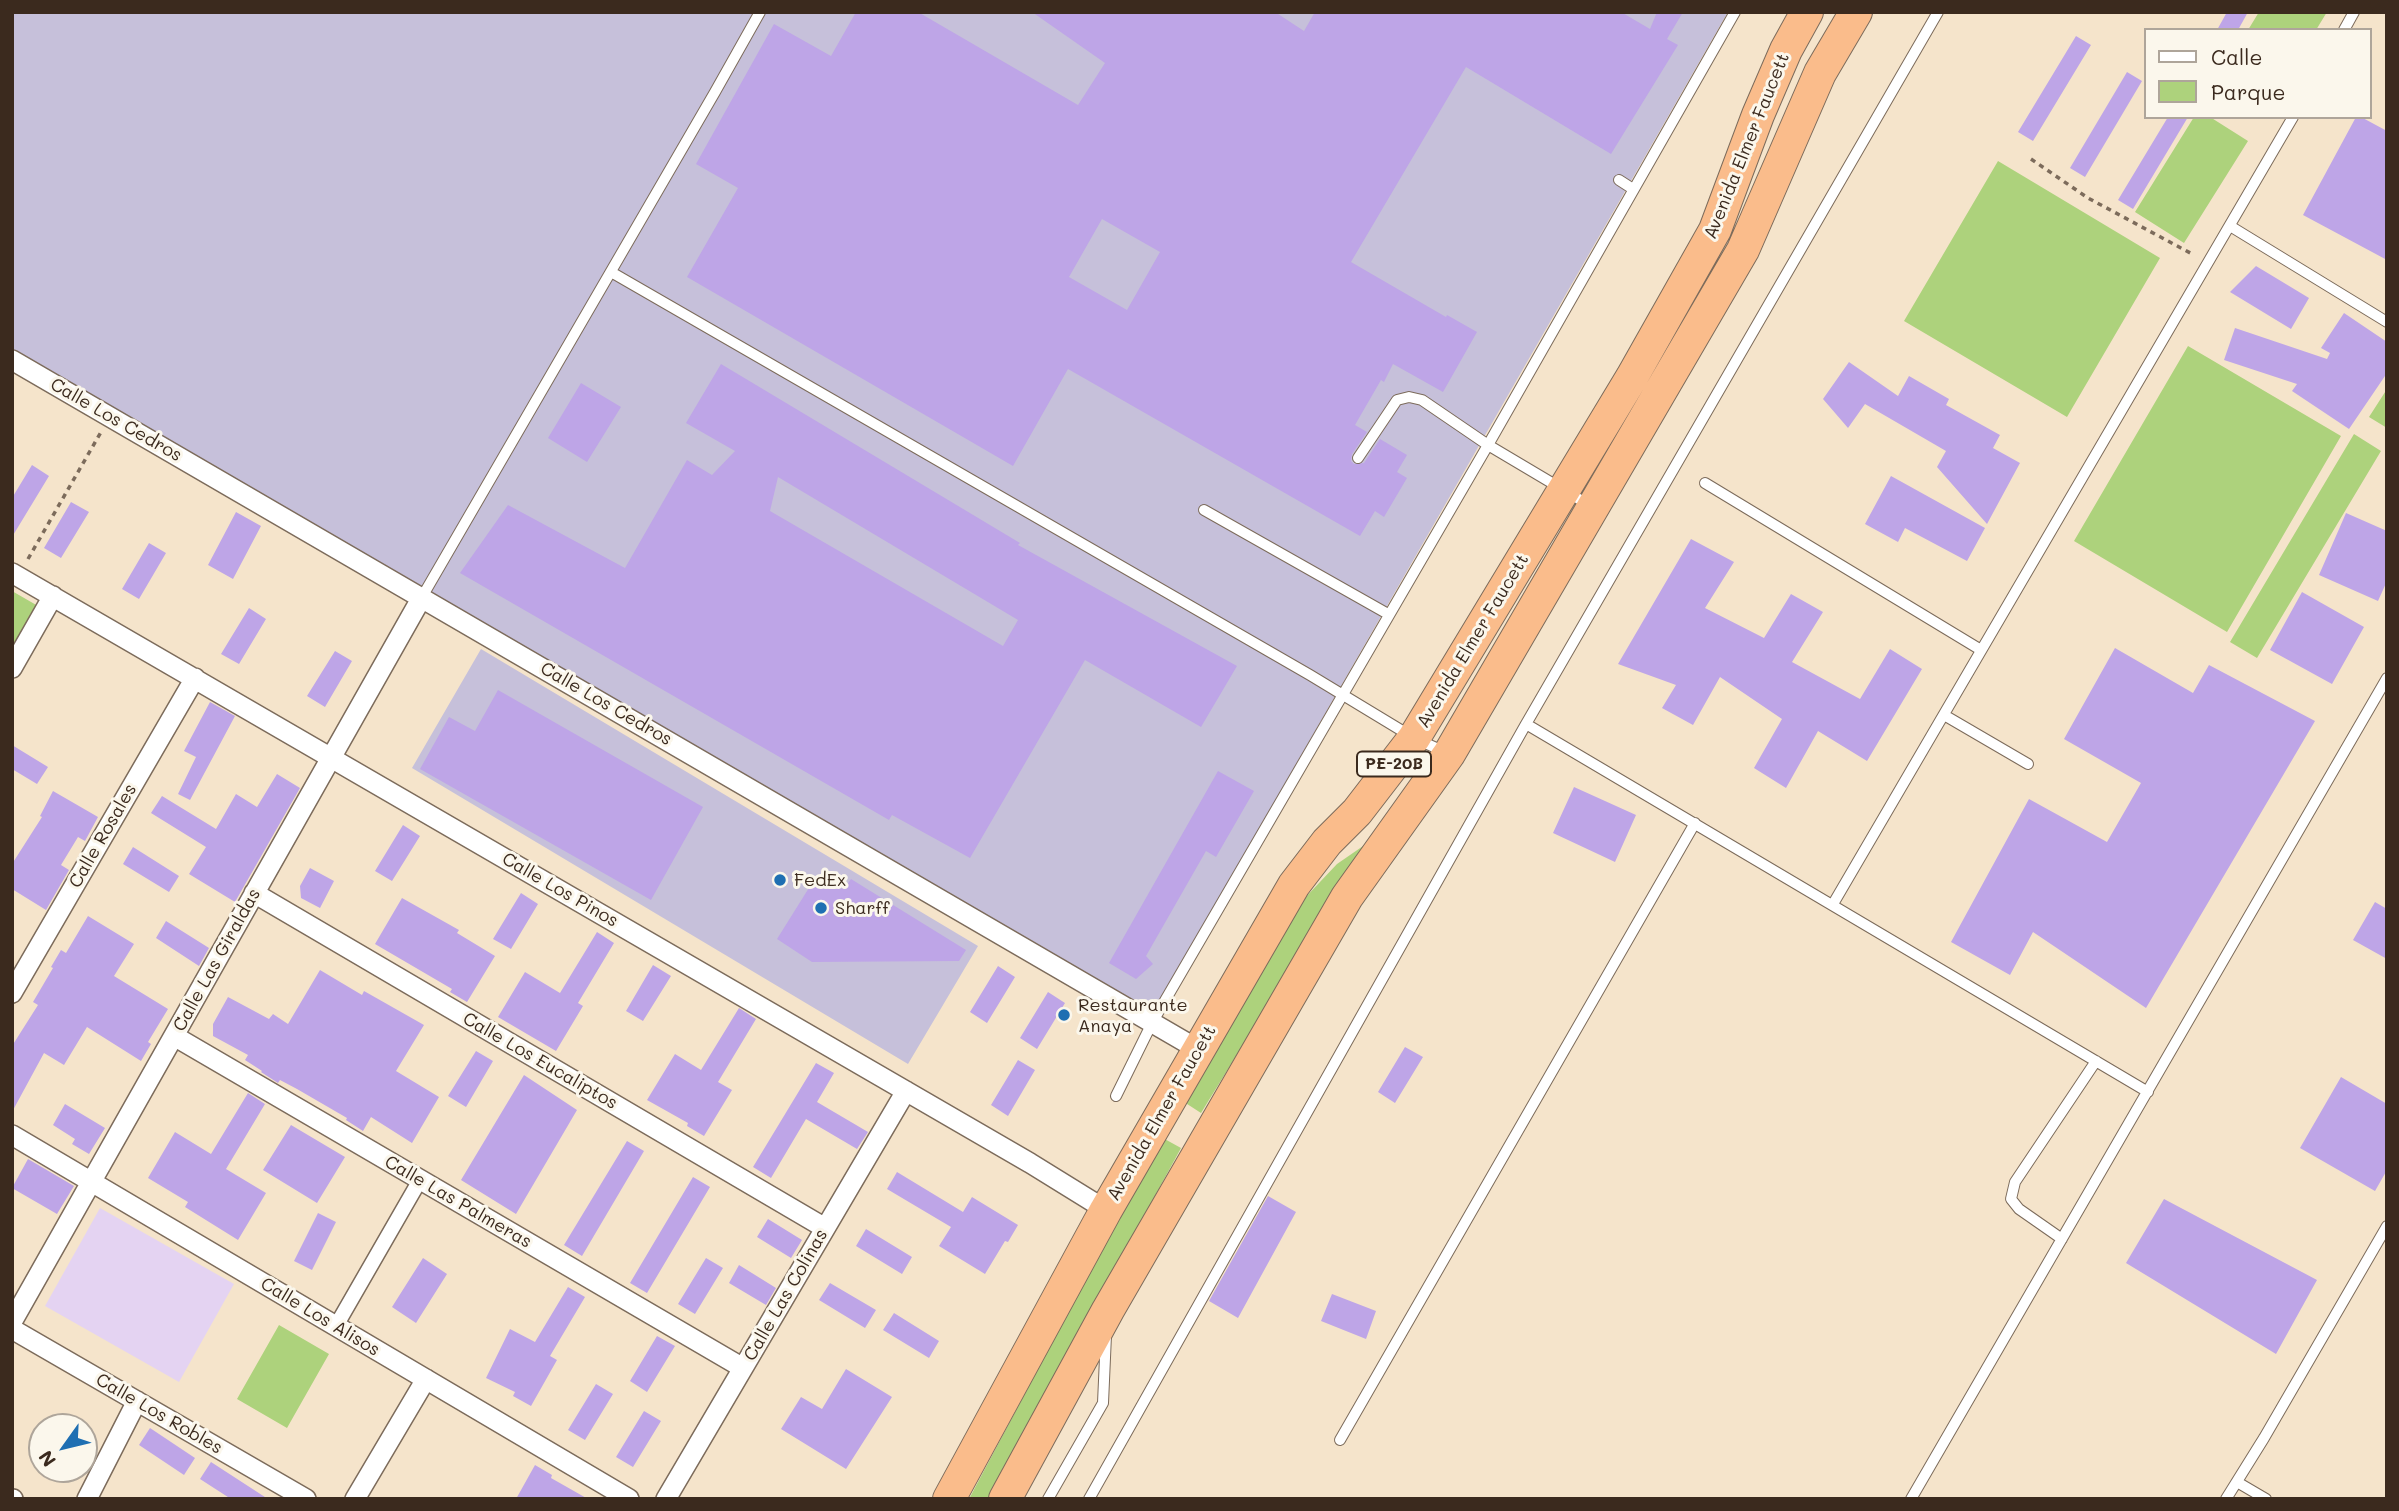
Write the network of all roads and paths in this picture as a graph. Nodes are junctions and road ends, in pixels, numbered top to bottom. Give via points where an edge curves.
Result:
1 (760, 12) edge
2 (1735, 12) edge
3 (1807, 12) edge
4 (1856, 12) edge
5 (1938, 12) edge
6 (2354, 12) edge
7 (2345, 28) edge
8 (2292, 119) edge
9 (2031, 159) dead end
10 (1619, 180) dead end
11 (1633, 189) junction
12 (2230, 226) junction
13 (2209, 262) junction
14 (611, 272) junction
15 (2387, 322) edge
16 (12, 360) edge
17 (110, 416) junction
18 (1488, 445) junction
19 (1358, 458) dead end
20 (1705, 483) dead end
21 (1562, 491) junction
22 (1593, 507) junction
23 (1204, 510) dead end
24 (15, 575) edge
25 (53, 596) junction
26 (422, 597) junction
27 (1388, 614) junction
28 (1981, 650) junction
29 (12, 668) edge
30 (195, 678) junction
31 (2387, 678) edge
32 (1342, 694) junction
33 (1944, 715) junction
34 (1526, 724) junction
35 (1414, 738) junction
36 (1449, 754) junction
37 (331, 758) junction
38 (2028, 764) dead end
39 (1695, 823) junction
40 (254, 893) junction
41 (1833, 904) junction
42 (12, 993) edge
43 (1152, 1023) junction
44 (174, 1037) junction
45 (1199, 1051) junction
46 (2096, 1061) junction
47 (906, 1091) junction
48 (2148, 1092) junction
49 (1115, 1096) dead end
50 (1161, 1115) junction
51 (12, 1135) edge
52 (1205, 1139) junction
53 (420, 1180) junction
54 (92, 1182) junction
55 (1106, 1210) junction
56 (2387, 1226) edge
57 (825, 1228) junction
58 (2062, 1239) junction
59 (1108, 1310) junction
60 (12, 1322) edge
61 (336, 1326) junction
62 (12, 1329) edge
63 (743, 1368) junction
64 (426, 1379) junction
65 (137, 1401) junction
66 (1340, 1440) dead end
67 (2237, 1482) junction
68 (284, 1493) edge
69 (87, 1499) edge
70 (306, 1499) edge
71 (355, 1499) edge
72 (629, 1499) edge
73 (666, 1499) edge
74 (949, 1499) edge
75 (1005, 1499) edge
76 (1048, 1499) edge
77 (1089, 1499) edge
78 (1911, 1499) edge
79 (2226, 1499) edge
80 (2266, 1499) edge

1 - 14 lane
2 - 11 lane
3 - 21 highway, Avenida Elmer Faucett / PE-20B via 1767,93 1715,230
4 - 22 highway, Avenida Elmer Faucett / PE-20B via 1820,73 1743,250
5 - 34 lane
6 - 7 lane
8 - 12 lane
9 - 13 path via 2088,198
10 - 11 lane
11 - 18 lane
12 - 13 lane
12 - 15 lane
13 - 28 lane
14 - 26 lane
14 - 32 lane
16 - 17 street, Calle Los Cedros
17 - 24 path
17 - 26 street, Calle Los Cedros
18 - 19 lane via 1422,400 1409,397 1397,400
18 - 21 lane
18 - 27 lane
20 - 28 lane
21 - 22 lane
21 - 35 highway, Avenida Elmer Faucett / PE-20B
22 - 36 highway, Avenida Elmer Faucett / PE-20B
23 - 27 lane
24 - 25 street, Calle Los Pinos
25 - 29 street
25 - 30 street, Calle Los Pinos
26 - 37 street, Calle Las Giraldas
26 - 43 street, Calle Los Cedros
27 - 32 lane
28 - 33 lane
30 - 37 street, Calle Los Pinos
30 - 42 street, Calle Rosales
31 - 48 lane
32 - 35 lane
32 - 43 lane
33 - 38 lane
33 - 41 lane
34 - 39 lane
34 - 77 lane
35 - 36 lane
35 - 45 highway, Avenida Elmer Faucett / PE-20B via 1294,885
36 - 52 highway, Avenida Elmer Faucett / PE-20B via 1347,897
37 - 40 street, Calle Las Giraldas
37 - 47 street, Calle Los Pinos
39 - 41 lane
39 - 66 lane
40 - 44 street, Calle Las Giraldas
40 - 57 street, Calle Los Eucaliptos
41 - 46 lane
43 - 45 street, Calle Los Cedros
43 - 49 lane
44 - 53 street, Calle Las Palmeras
44 - 54 street, Calle Las Giraldas
45 - 50 highway, Avenida Elmer Faucett / PE-20B
46 - 48 lane
46 - 58 lane via 2015,1182 2011,1199
47 - 55 street, Calle Los Pinos
47 - 57 street, Calle Las Colinas
48 - 58 lane
50 - 52 highway
50 - 55 highway, Avenida Elmer Faucett / PE-20B
51 - 54 street, Calle Los Alisos
52 - 59 highway, Avenida Elmer Faucett / PE-20B
53 - 61 street
53 - 63 street, Calle Las Palmeras
54 - 60 street, Calle Las Giraldas
54 - 61 street, Calle Los Alisos
55 - 74 highway, Avenida Elmer Faucett / PE-20B
56 - 67 lane
57 - 63 street, Calle Las Colinas
58 - 78 lane
59 - 75 highway, Avenida Elmer Faucett / PE-20B
59 - 76 lane via 1103,1403
61 - 64 street, Calle Los Alisos
62 - 65 street, Calle Los Robles
63 - 73 street, Calle Las Colinas
64 - 71 street
64 - 72 street, Calle Los Alisos
65 - 68 street, Calle Los Robles
65 - 69 street
67 - 79 lane
67 - 80 lane
68 - 70 street, Calle Los Robles

